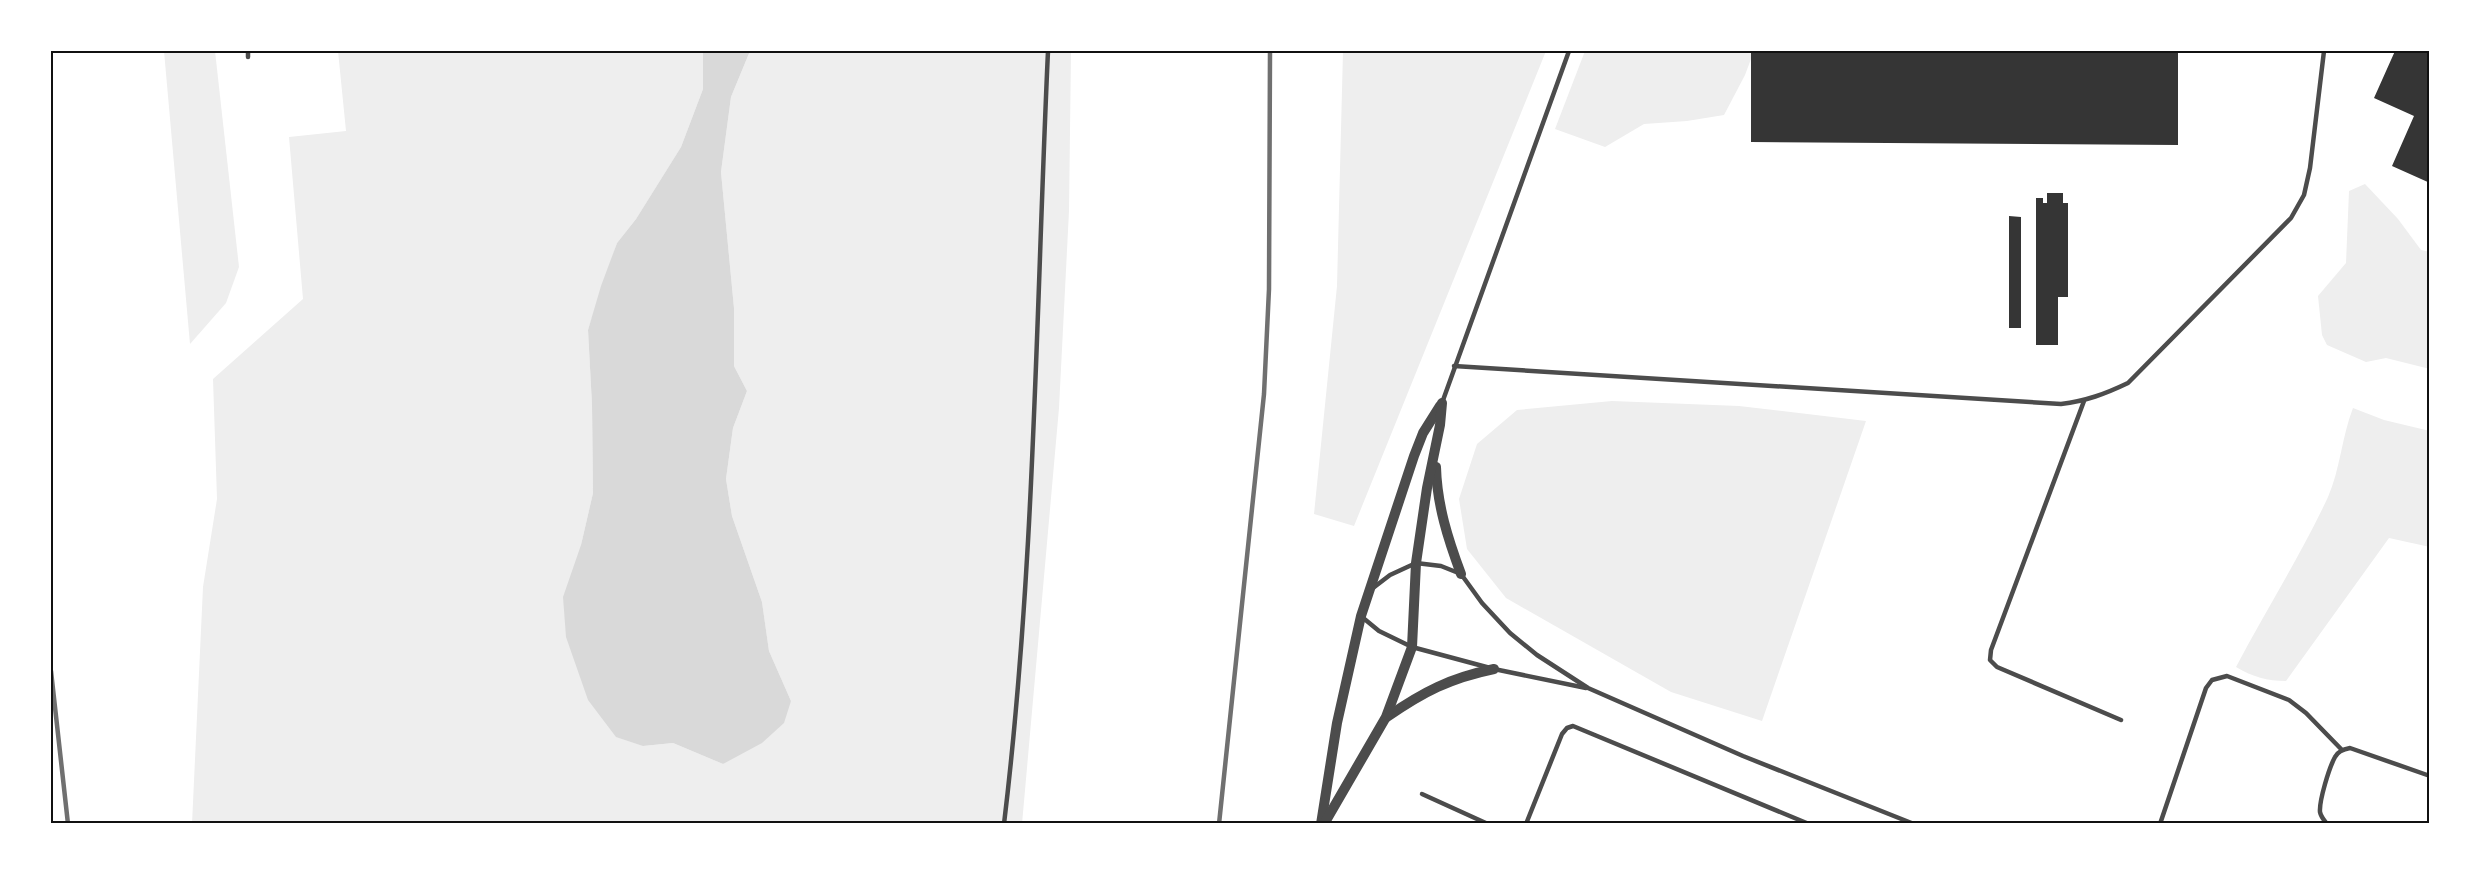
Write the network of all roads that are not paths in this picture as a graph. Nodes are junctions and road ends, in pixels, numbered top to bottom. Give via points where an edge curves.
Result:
1 (248, 51) edge
2 (1048, 51) edge
3 (1569, 51) edge
4 (2324, 51) edge
5 (248, 57) dead end
6 (1454, 366) junction
7 (2084, 401) junction
8 (1442, 403) junction
9 (1436, 448) junction
10 (1416, 563) junction
11 (1461, 574) junction
12 (1371, 589) junction
13 (1361, 616) junction
14 (1412, 647) junction
15 (1494, 669) junction
16 (1588, 688) junction
17 (1386, 717) junction
18 (2121, 720) dead end
19 (2342, 750) junction
20 (2430, 776) edge
21 (1422, 794) dead end
22 (1004, 824) edge
23 (1322, 824) edge
24 (1488, 824) edge
25 (1526, 824) edge
26 (1809, 824) edge
27 (1914, 824) edge
28 (2160, 824) edge
29 (2327, 824) edge

1 - 5 lane
2 - 22 lane via 1024,614
3 - 6 lane
4 - 7 lane via 2310,168 2304,195 2291,218 2128,383
6 - 7 lane via 2061,404
6 - 8 lane
7 - 18 lane via 1990,660 1997,667
8 - 9 street
8 - 12 street via 1414,456
9 - 10 street
9 - 11 street via 1436,486 1442,517
10 - 11 lane via 1441,566
10 - 12 lane
10 - 14 street
11 - 16 lane via 1510,633
12 - 13 street
13 - 14 lane via 1379,631
13 - 23 street via 1339,713
14 - 15 lane
14 - 17 street
15 - 16 lane
15 - 17 street via 1442,683
16 - 27 lane via 1743,756
17 - 23 street
19 - 20 lane via 2350,748
19 - 28 lane via 2289,700 2227,676 2219,677 2206,688
19 - 29 lane via 2335,757 2320,810
21 - 24 lane
25 - 26 lane via 1562,734 1573,726

